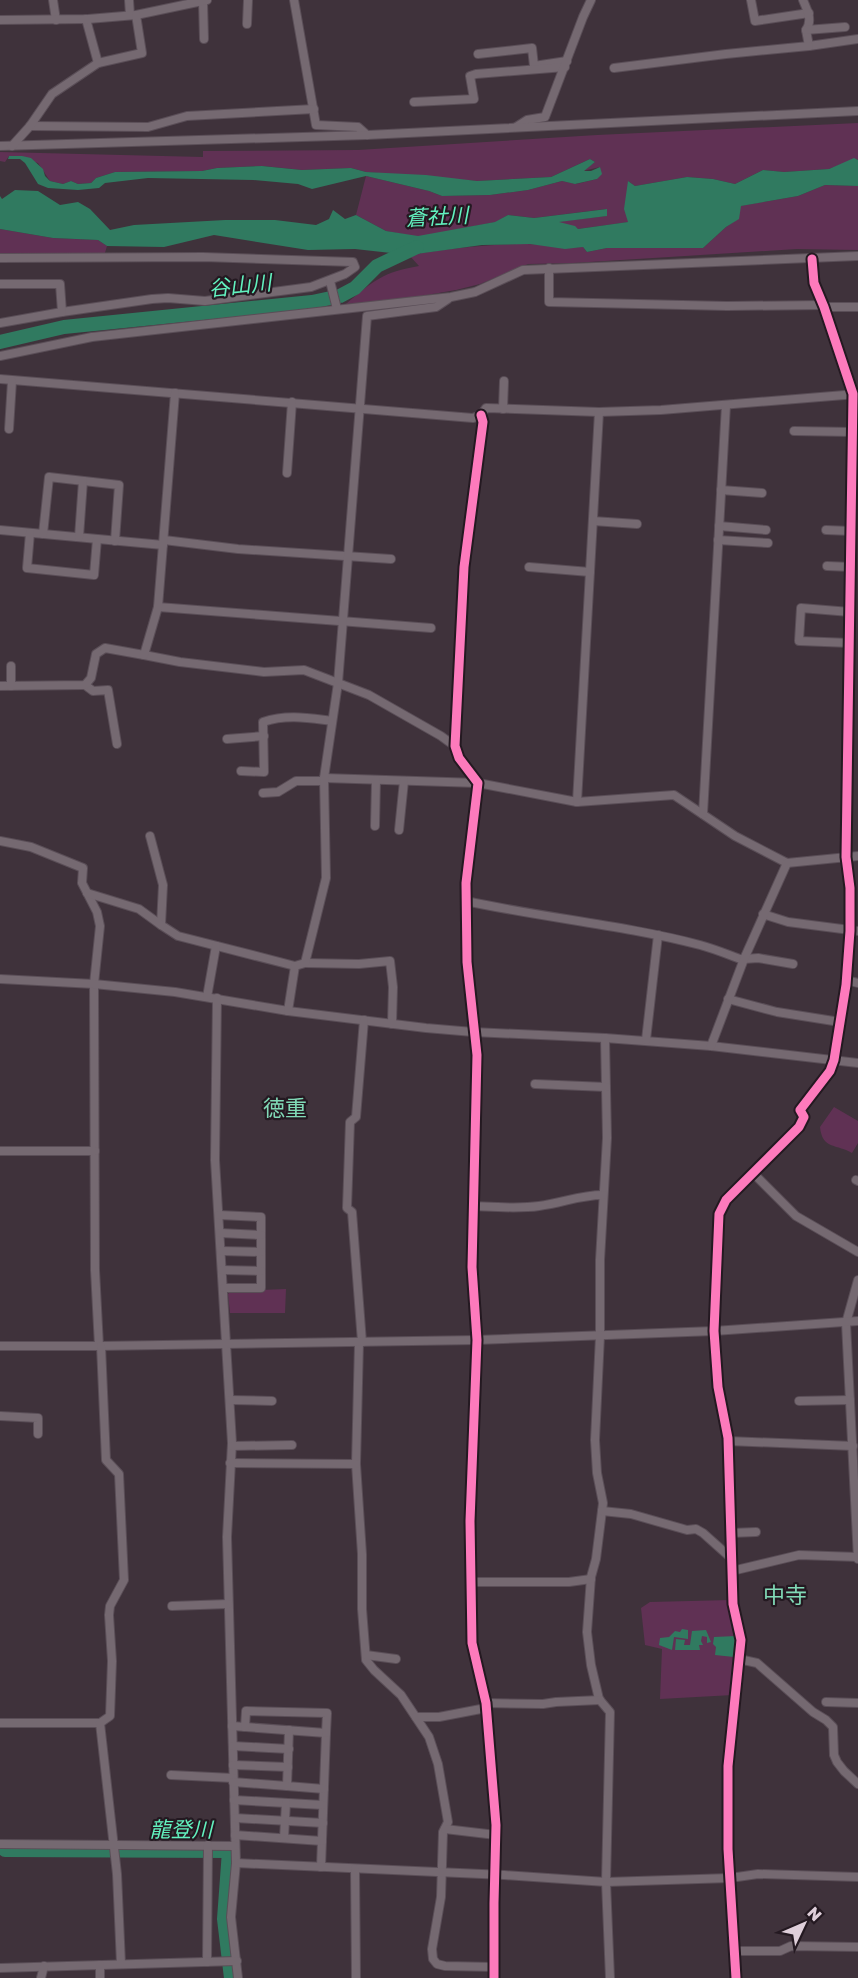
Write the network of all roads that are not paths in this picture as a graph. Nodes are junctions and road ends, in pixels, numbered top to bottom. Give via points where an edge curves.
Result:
1 (54, 0) edge
2 (129, 0) edge
3 (205, 0) edge
4 (248, 0) edge
5 (294, 0) edge
6 (591, 0) edge
7 (751, 0) edge
8 (803, 0) edge
9 (809, 13) junction
10 (133, 15) junction
11 (86, 19) junction
12 (0, 20) edge
13 (56, 20) junction
14 (247, 24) dead end
15 (845, 27) dead end
16 (806, 30) junction
17 (204, 39) dead end
18 (858, 39) edge
19 (809, 46) junction
20 (478, 54) dead end
21 (98, 63) junction
22 (566, 64) junction
23 (614, 68) dead end
24 (414, 102) dead end
25 (314, 109) junction
26 (858, 111) edge
27 (30, 126) junction
28 (515, 128) junction
29 (367, 135) junction
30 (0, 146) edge
31 (12, 146) junction
32 (858, 256) edge
33 (0, 258) edge
34 (812, 259) junction
35 (549, 268) junction
36 (330, 281) junction
37 (0, 284) edge
38 (451, 297) junction
39 (824, 306) junction
40 (858, 307) edge
41 (337, 309) junction
42 (62, 312) junction
43 (1, 325) edge
44 (0, 356) edge
45 (0, 380) edge
46 (12, 381) junction
47 (504, 381) dead end
48 (175, 393) junction
49 (855, 394) edge
50 (291, 402) junction
51 (726, 405) junction
52 (359, 407) junction
53 (502, 409) junction
54 (599, 412) junction
55 (481, 415) junction
56 (9, 429) dead end
57 (794, 431) dead end
58 (852, 432) junction
59 (287, 473) dead end
60 (83, 481) junction
61 (721, 490) junction
62 (762, 493) dead end
63 (855, 510) edge
64 (593, 521) junction
65 (637, 524) dead end
66 (719, 526) junction
67 (766, 530) dead end
68 (826, 530) dead end
69 (0, 531) edge
70 (851, 531) junction
71 (30, 533) junction
72 (43, 534) junction
73 (79, 537) junction
74 (97, 539) junction
75 (115, 540) junction
76 (718, 540) junction
77 (163, 542) junction
78 (768, 543) dead end
79 (348, 556) junction
80 (391, 559) dead end
81 (827, 566) dead end
82 (529, 567) dead end
83 (851, 567) junction
84 (590, 572) junction
85 (854, 579) edge
86 (158, 607) junction
87 (850, 612) junction
88 (344, 620) junction
89 (431, 628) dead end
90 (850, 644) junction
91 (144, 655) junction
92 (11, 666) dead end
93 (338, 683) junction
94 (86, 685) junction
95 (0, 686) edge
96 (11, 686) junction
97 (332, 721) junction
98 (264, 736) junction
99 (227, 739) dead end
100 (117, 744) dead end
101 (456, 747) junction
102 (241, 771) dead end
103 (324, 780) junction
104 (376, 780) junction
105 (405, 781) junction
106 (478, 783) junction
107 (263, 793) dead end
108 (577, 802) junction
109 (703, 813) junction
110 (375, 826) dead end
111 (399, 830) dead end
112 (150, 836) dead end
113 (0, 841) edge
114 (858, 856) edge
115 (846, 857) junction
116 (787, 863) junction
117 (86, 892) junction
118 (466, 901) junction
119 (763, 914) junction
120 (161, 925) junction
121 (854, 931) edge
122 (658, 935) junction
123 (216, 946) junction
124 (743, 960) junction
125 (304, 963) junction
126 (793, 964) dead end
127 (296, 966) junction
128 (0, 979) edge
129 (846, 980) junction
130 (858, 983) edge
131 (94, 984) junction
132 (207, 997) junction
133 (217, 998) junction
134 (728, 999) junction
135 (288, 1011) junction
136 (364, 1020) junction
137 (840, 1022) junction
138 (392, 1024) junction
139 (474, 1032) junction
140 (605, 1038) junction
141 (646, 1041) junction
142 (711, 1046) junction
143 (834, 1060) junction
144 (858, 1063) edge
145 (535, 1084) dead end
146 (606, 1087) junction
147 (0, 1151) edge
148 (95, 1151) junction
149 (753, 1173) junction
150 (603, 1195) junction
151 (474, 1206) junction
152 (219, 1215) junction
153 (220, 1233) junction
154 (261, 1234) junction
155 (221, 1251) junction
156 (261, 1252) junction
157 (858, 1252) edge
158 (222, 1270) junction
159 (261, 1271) junction
160 (858, 1280) edge
161 (224, 1288) junction
162 (858, 1321) edge
163 (846, 1323) junction
164 (714, 1331) junction
165 (600, 1336) junction
166 (477, 1340) junction
167 (360, 1342) junction
168 (227, 1344) junction
169 (0, 1346) edge
170 (100, 1346) junction
171 (230, 1400) junction
172 (850, 1400) junction
173 (272, 1401) dead end
174 (799, 1401) dead end
175 (0, 1416) edge
176 (38, 1434) dead end
177 (728, 1441) junction
178 (854, 1443) edge
179 (292, 1445) dead end
180 (232, 1446) junction
181 (230, 1463) junction
182 (356, 1464) junction
183 (602, 1511) junction
184 (858, 1524) edge
185 (756, 1532) dead end
186 (730, 1533) junction
187 (858, 1549) edge
188 (731, 1558) junction
189 (858, 1558) edge
190 (732, 1571) junction
191 (591, 1579) junction
192 (471, 1582) junction
193 (228, 1604) junction
194 (172, 1606) dead end
195 (366, 1655) junction
196 (396, 1659) dead end
197 (739, 1659) junction
198 (600, 1700) junction
199 (826, 1702) dead end
200 (858, 1703) edge
201 (486, 1706) junction
202 (271, 1712) junction
203 (416, 1717) junction
204 (0, 1723) edge
205 (100, 1723) junction
206 (232, 1726) junction
207 (245, 1727) junction
208 (271, 1729) junction
209 (290, 1731) junction
210 (326, 1733) junction
211 (233, 1746) junction
212 (288, 1749) junction
213 (233, 1764) junction
214 (288, 1767) junction
215 (171, 1775) dead end
216 (233, 1780) junction
217 (858, 1784) edge
218 (287, 1786) junction
219 (324, 1788) junction
220 (234, 1800) junction
221 (286, 1803) junction
222 (323, 1805) junction
223 (235, 1818) junction
224 (284, 1821) junction
225 (323, 1823) junction
226 (445, 1829) junction
227 (235, 1835) junction
228 (496, 1835) junction
229 (284, 1838) junction
230 (322, 1841) junction
231 (0, 1844) edge
232 (114, 1845) junction
233 (208, 1845) junction
234 (235, 1846) junction
235 (236, 1863) junction
236 (321, 1867) junction
237 (355, 1869) junction
238 (442, 1873) junction
239 (494, 1875) junction
240 (858, 1877) edge
241 (730, 1878) junction
242 (606, 1882) junction
243 (858, 1947) edge
244 (734, 1951) junction
245 (237, 1961) junction
246 (207, 1962) junction
247 (120, 1964) junction
248 (100, 1965) junction
249 (44, 1966) junction
250 (494, 1967) junction
251 (0, 1968) edge
252 (41, 1978) edge
253 (100, 1978) edge
254 (238, 1978) edge
255 (356, 1978) edge
256 (494, 1978) edge
257 (610, 1978) edge
258 (736, 1978) edge

1 - 13 street
2 - 10 street
3 - 10 street
3 - 17 street
4 - 14 street
5 - 25 street
6 - 22 street
7 - 9 street via 755,21
8 - 9 street
9 - 16 street
10 - 11 street
10 - 21 street via 142,53
11 - 13 street
11 - 21 street
12 - 13 street
15 - 16 street
16 - 19 street
18 - 19 street
19 - 23 street
20 - 22 street via 532,48 534,66
21 - 27 street via 52,94
22 - 24 street via 476,74 470,76 474,99
22 - 28 street via 545,117 527,120
25 - 27 street via 187,116 148,126
25 - 29 street via 316,125 358,127
26 - 28 street
27 - 31 street
28 - 29 street
29 - 31 street
30 - 31 street
32 - 34 street
33 - 36 street via 203,257 353,262 355,267
34 - 35 street
34 - 39 street via 814,283
35 - 38 street via 523,270 475,292
35 - 39 street via 549,302
36 - 41 street
36 - 42 street via 205,301 152,299
37 - 42 street via 60,284
38 - 41 street
38 - 52 street via 436,307 367,316
39 - 40 street
39 - 49 street
41 - 44 street via 92,337
42 - 43 street
45 - 46 street
46 - 48 street
46 - 56 street
47 - 53 street
48 - 50 street
48 - 77 street
49 - 51 street
49 - 58 street
50 - 52 street
50 - 59 street
51 - 54 street
51 - 61 street
52 - 55 street via 473,418
52 - 79 street
53 - 54 street
53 - 55 street via 486,408
54 - 64 street
55 - 101 street via 464,567
57 - 58 street
58 - 63 street
60 - 72 street via 48,478
60 - 73 street
60 - 75 street via 119,484
61 - 62 street
61 - 66 street
63 - 70 street
64 - 65 street
64 - 84 street
66 - 67 street
66 - 76 street
68 - 70 street
69 - 71 street
70 - 83 street
71 - 72 street
71 - 74 street via 27,568 94,575
72 - 73 street
73 - 74 street
74 - 75 street
75 - 77 street
76 - 78 street
76 - 109 street
77 - 79 street
77 - 86 street
79 - 80 street
79 - 88 street
81 - 83 street
82 - 84 street
83 - 85 street
84 - 108 street
85 - 87 street
86 - 88 street
86 - 91 street
87 - 90 street
87 - 90 street via 801,608 799,641
88 - 89 street
88 - 93 street
90 - 115 street
91 - 93 street via 264,672 304,670
91 - 94 street via 105,648 96,654
92 - 96 street
93 - 97 street
93 - 101 street via 369,695
94 - 96 street
94 - 100 street via 93,691 108,690
95 - 96 street
97 - 98 street via 278,717 263,722
97 - 103 street
98 - 99 street
98 - 102 street via 264,772
101 - 106 street via 459,758
103 - 104 street
103 - 107 street via 296,781 278,792
103 - 125 street via 326,878
104 - 105 street
104 - 110 street
105 - 106 street
105 - 111 street
106 - 108 street
106 - 118 street
108 - 109 street via 674,795
109 - 116 street via 735,836
112 - 120 street via 163,885
113 - 117 street via 31,847 83,868
114 - 115 street
115 - 116 street
115 - 121 street
116 - 119 street
117 - 120 street via 139,909
117 - 131 street via 100,926
118 - 122 street
118 - 139 street
119 - 121 street via 788,922
119 - 124 street
120 - 123 street via 178,936
121 - 129 street
122 - 124 street
122 - 141 street
123 - 127 street
123 - 132 street
124 - 126 street via 758,958
124 - 134 street
125 - 127 street
125 - 138 street via 390,961
127 - 135 street
128 - 131 street
129 - 130 street
129 - 137 street
131 - 132 street
131 - 148 street
132 - 133 street
133 - 135 street
133 - 152 street via 215,1160
134 - 137 street
134 - 142 street
135 - 136 street
136 - 138 street
136 - 167 street via 356,1117 350,1122 347,1208 352,1212
137 - 143 street
138 - 139 street
139 - 140 street
139 - 151 street
140 - 141 street
140 - 146 street
141 - 142 street
142 - 143 street
143 - 144 street
143 - 149 street via 800,1110 804,1117 800,1127
145 - 146 street
146 - 150 street
147 - 148 street
148 - 170 street via 95,1270
149 - 157 street via 796,1216
149 - 164 street via 726,1200 719,1214
150 - 151 street via 579,1196 535,1207
150 - 165 street
151 - 166 street via 472,1267
152 - 153 street
152 - 154 street via 261,1217
153 - 154 street
153 - 155 street
154 - 156 street
155 - 156 street
155 - 158 street
156 - 159 street
158 - 159 street
158 - 161 street
159 - 161 street via 261,1288
160 - 163 street
161 - 168 street
162 - 163 street
163 - 164 street
163 - 172 street
164 - 165 street
164 - 177 street
165 - 166 street
165 - 183 street via 595,1440
166 - 167 street
166 - 192 street
167 - 168 street
167 - 182 street
168 - 170 street
168 - 171 street
169 - 170 street
170 - 205 street via 106,1460 119,1474 124,1580 110,1606 110,1716
171 - 173 street
171 - 180 street
172 - 174 street
172 - 178 street
175 - 176 street via 38,1418
177 - 178 street
177 - 186 street
178 - 184 street
179 - 180 street
180 - 181 street
181 - 182 street
181 - 193 street
182 - 195 street
183 - 188 street via 696,1529
183 - 191 street
184 - 187 street
185 - 186 street
186 - 188 street
187 - 189 street
188 - 190 street
189 - 190 street via 799,1556
190 - 197 street via 733,1604 741,1640
191 - 192 street
191 - 198 street via 587,1632
192 - 201 street via 472,1643
193 - 194 street
193 - 206 street
195 - 196 street
195 - 203 street via 374,1671 401,1695
197 - 217 street via 757,1663 833,1727 837,1762
197 - 241 street via 728,1766
198 - 201 street
198 - 242 street via 610,1712
199 - 200 street
201 - 203 street via 439,1717
201 - 228 street
202 - 207 street via 246,1711
202 - 208 street
202 - 210 street via 327,1713
203 - 226 street via 429,1737 438,1764 448,1822
204 - 205 street
205 - 232 street
206 - 207 street
206 - 211 street
207 - 208 street
208 - 209 street
209 - 210 street
209 - 212 street
210 - 219 street
211 - 212 street
211 - 213 street
212 - 214 street
213 - 214 street
213 - 216 street
214 - 218 street
215 - 216 street
216 - 218 street
216 - 220 street
218 - 219 street
219 - 222 street
220 - 221 street
220 - 223 street
221 - 222 street
221 - 224 street
222 - 225 street
223 - 224 street
223 - 227 street
224 - 225 street
224 - 229 street
225 - 230 street
226 - 228 street
226 - 238 street
227 - 229 street
227 - 234 street
228 - 239 street
229 - 230 street
230 - 236 street
231 - 232 street
232 - 233 street
232 - 247 street
233 - 234 street
233 - 246 street
234 - 235 street
235 - 236 street
235 - 245 street via 231,1917
236 - 237 street
237 - 238 street
237 - 255 street
238 - 239 street
238 - 250 street via 433,1959 445,1966
239 - 242 street
239 - 250 street
240 - 241 street via 758,1874
241 - 242 street
241 - 244 street
242 - 257 street
243 - 244 street via 791,1946 780,1951
244 - 258 street
245 - 246 street
245 - 254 street
246 - 247 street
247 - 248 street
248 - 249 street
248 - 253 street
249 - 251 street
249 - 252 street
250 - 256 street

